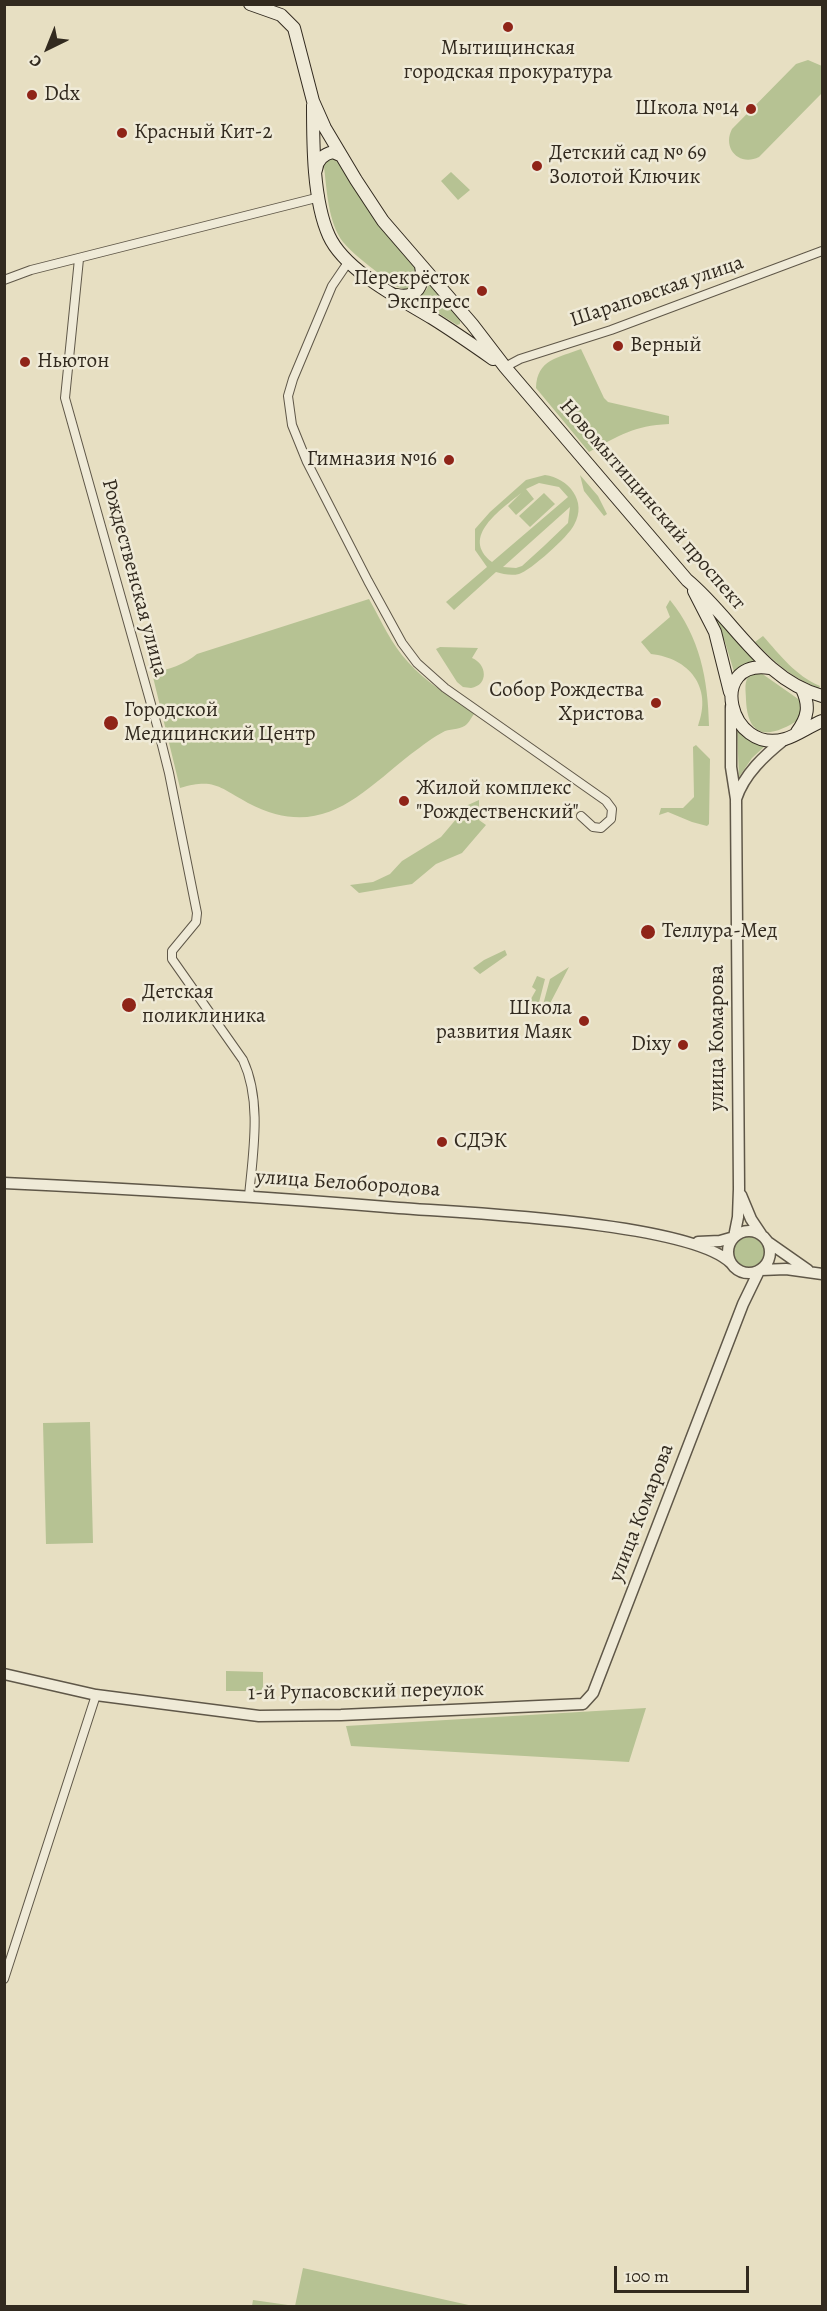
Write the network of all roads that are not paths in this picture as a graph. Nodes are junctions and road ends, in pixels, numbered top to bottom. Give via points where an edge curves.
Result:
1 (250, 4) edge
2 (279, 9) edge
3 (313, 101) junction
4 (340, 155) junction
5 (316, 171) junction
6 (320, 197) junction
7 (822, 251) edge
8 (79, 259) junction
9 (349, 261) junction
10 (421, 266) junction
11 (4, 280) edge
12 (396, 295) junction
13 (505, 367) junction
14 (687, 580) junction
15 (770, 668) junction
16 (802, 689) junction
17 (731, 693) junction
18 (822, 696) edge
19 (732, 707) junction
20 (822, 721) edge
21 (797, 732) junction
22 (784, 739) junction
23 (736, 799) junction
24 (581, 816) dead end
25 (4, 1183) edge
26 (739, 1189) junction
27 (249, 1196) junction
28 (734, 1237) junction
29 (764, 1238) junction
30 (686, 1241) junction
31 (734, 1266) junction
32 (760, 1270) junction
33 (818, 1274) edge
34 (743, 1304) junction
35 (4, 1674) edge
36 (96, 1695) junction
37 (586, 1701) joint
38 (4, 1978) edge

1 - 2 main road
2 - 3 main road, Новомытищинский проспект via 294,28
3 - 4 main road, Новомытищинский проспект
3 - 5 main road, Новомытищинский проспект
4 - 5 main road via 333,152 323,156
4 - 10 main road, Новомытищинский проспект via 383,221
5 - 6 main road, Новомытищинский проспект
6 - 8 street
6 - 9 main road, Новомытищинский проспект via 329,236
7 - 13 street, Шараповская улица
8 - 11 street
8 - 27 street, Рождественская улица via 65,398 166,762 198,914 172,951 172,959 243,1060 249,1075 254,1107
9 - 12 main road, Новомытищинский проспект
9 - 24 street via 332,286 293,379 288,406 297,439 341,532 408,653 445,688 612,809 611,819 601,828 593,827
10 - 12 main road via 419,289 409,296
10 - 13 main road, Новомытищинский проспект
12 - 13 main road, Новомытищинский проспект
13 - 14 main road, Новомытищинский проспект
14 - 15 main road, Новомытищинский проспект
14 - 17 main road via 712,624
15 - 16 main road, Новомытищинский проспект
15 - 17 main road via 750,667 738,678
16 - 18 main road, Новомытищинский проспект
16 - 21 main road via 807,713
17 - 19 main road
19 - 22 main road via 741,726 753,735
19 - 23 street, улица Комарова via 731,767
20 - 21 main road
21 - 22 main road
22 - 23 street via 752,770
23 - 26 street, улица Комарова
25 - 27 street, улица Белобородова
26 - 28 street, улица Комарова
26 - 29 street, улица Комарова
27 - 30 street, улица Белобородова via 563,1222
28 - 29 street via 745,1231
28 - 30 street, улица Белобородова
28 - 31 street via 728,1252
29 - 32 street via 770,1257
29 - 33 street
30 - 31 street, улица Белобородова via 718,1253
31 - 32 street via 747,1273
31 - 34 street, улица Комарова via 744,1286
32 - 33 street
32 - 34 street, улица Комарова
34 - 37 street, улица Комарова via 593,1693
35 - 36 street, 1-й Рупасовский переулок
36 - 37 street, 1-й Рупасовский переулок via 288,1717 579,1705
36 - 38 street

